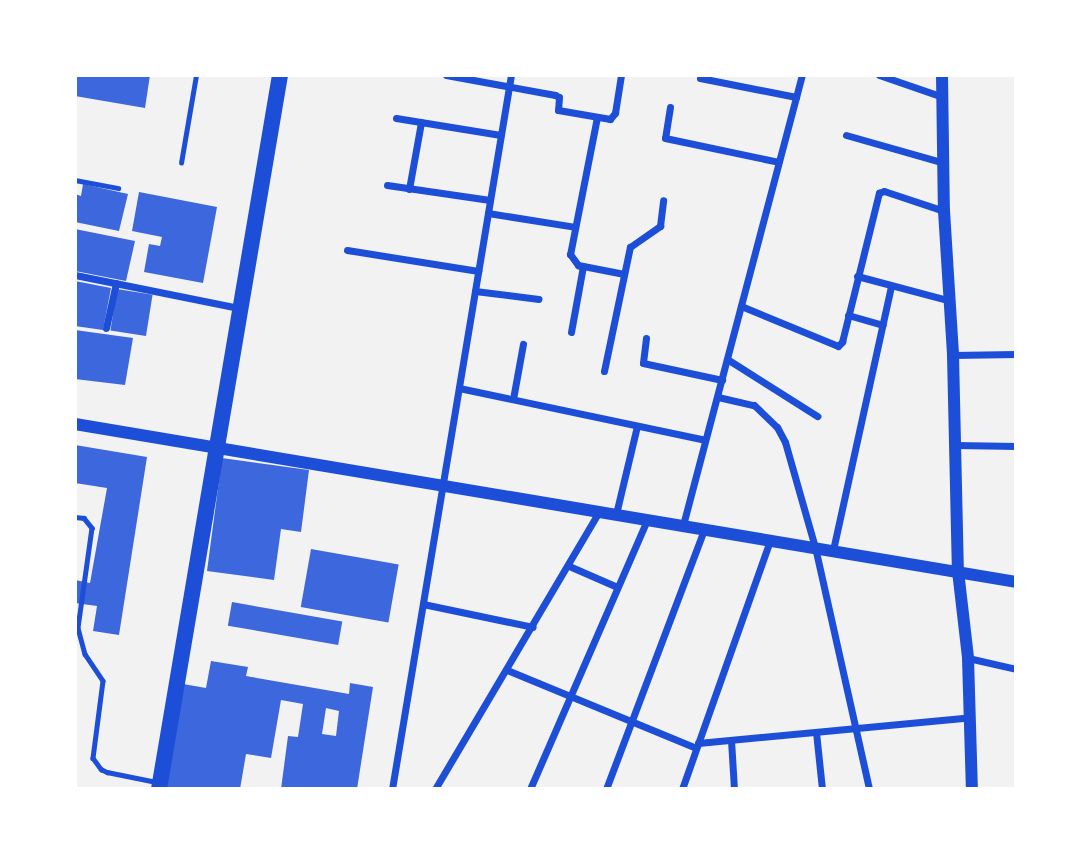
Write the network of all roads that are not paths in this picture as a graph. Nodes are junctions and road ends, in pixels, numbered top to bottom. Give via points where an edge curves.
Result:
1 (196, 75) edge
2 (280, 75) edge
3 (446, 75) edge
4 (511, 75) edge
5 (621, 75) edge
6 (802, 75) edge
7 (879, 75) edge
8 (942, 75) edge
9 (700, 78) dead end
10 (509, 87) junction
11 (796, 97) junction
12 (943, 97) junction
13 (670, 107) dead end
14 (597, 117) junction
15 (396, 118) dead end
16 (421, 122) junction
17 (501, 135) junction
18 (846, 135) dead end
19 (779, 162) junction
20 (181, 163) dead end
21 (944, 163) junction
22 (75, 180) edge
23 (387, 185) dead end
24 (118, 188) dead end
25 (409, 188) junction
26 (490, 200) junction
27 (663, 200) dead end
28 (944, 211) junction
29 (488, 213) junction
30 (575, 227) junction
31 (347, 250) dead end
32 (583, 266) junction
33 (478, 271) junction
34 (624, 274) junction
35 (75, 275) edge
36 (857, 276) junction
37 (116, 283) junction
38 (891, 286) junction
39 (475, 291) junction
40 (539, 299) dead end
41 (947, 300) junction
42 (741, 306) junction
43 (240, 308) junction
44 (848, 315) junction
45 (883, 325) junction
46 (106, 328) dead end
47 (572, 332) dead end
48 (646, 338) dead end
49 (523, 344) dead end
50 (1016, 354) edge
51 (953, 355) junction
52 (727, 359) junction
53 (604, 371) dead end
54 (722, 380) junction
55 (459, 388) junction
56 (718, 397) junction
57 (513, 399) junction
58 (817, 416) dead end
59 (75, 424) edge
60 (637, 426) junction
61 (705, 440) junction
62 (955, 445) junction
63 (1016, 446) edge
64 (216, 447) junction
65 (442, 485) junction
66 (600, 511) junction
67 (615, 514) junction
68 (75, 517) edge
69 (647, 519) junction
70 (683, 525) junction
71 (704, 529) junction
72 (770, 540) junction
73 (815, 547) junction
74 (833, 550) junction
75 (569, 566) junction
76 (958, 571) junction
77 (1016, 582) edge
78 (617, 587) junction
79 (423, 604) junction
80 (533, 627) junction
81 (968, 657) junction
82 (1016, 669) edge
83 (507, 670) junction
84 (569, 696) junction
85 (971, 717) junction
86 (632, 722) junction
87 (857, 728) junction
88 (816, 732) junction
89 (731, 740) junction
90 (697, 746) junction
91 (159, 786) edge
92 (392, 789) edge
93 (435, 789) edge
94 (530, 789) edge
95 (606, 789) edge
96 (682, 789) edge
97 (734, 789) edge
98 (822, 789) edge
99 (869, 789) edge
100 (972, 789) edge

1 - 20 lane
2 - 43 main road
3 - 10 street
4 - 10 street
5 - 14 street via 615,113 610,119
6 - 11 street
7 - 12 street
8 - 12 street
9 - 11 street
10 - 14 street via 555,94 558,110
10 - 17 street
11 - 19 street
12 - 21 street
13 - 19 street via 665,138
14 - 30 street
15 - 16 street
16 - 17 street
16 - 25 street
17 - 26 street
18 - 21 street
19 - 42 street
21 - 28 street
22 - 24 lane
23 - 25 street
25 - 26 street
26 - 29 street
27 - 34 street via 660,226 630,247
28 - 36 street via 879,193
28 - 41 street
29 - 30 street
29 - 33 street
30 - 32 street via 570,254
31 - 33 street
32 - 34 street
32 - 47 street
33 - 39 street
34 - 53 street
35 - 37 street
36 - 38 street
36 - 44 street
37 - 43 street
37 - 46 street
38 - 41 street
38 - 45 street
39 - 40 street
39 - 55 street
41 - 51 street
42 - 44 street via 838,346
42 - 52 street
43 - 64 main road
44 - 45 street
45 - 74 street
48 - 54 street via 643,363
49 - 57 street
50 - 51 street
51 - 62 street
52 - 54 street
52 - 58 street
54 - 56 street
55 - 57 street
55 - 65 street
56 - 61 street
56 - 73 street via 754,405 777,428
57 - 60 street
59 - 64 street
60 - 61 street
60 - 67 street
61 - 70 street
62 - 63 street
62 - 76 street
64 - 65 street
64 - 91 main road
65 - 66 street
65 - 79 street
66 - 67 street
66 - 75 street
67 - 69 street
68 - 91 lane via 84,518 92,528 78,628 85,654 103,681 93,758 107,772
69 - 70 street
69 - 78 street
70 - 71 street
71 - 72 street
71 - 86 street
72 - 73 street
72 - 90 street
73 - 74 street
73 - 87 street
74 - 76 street
75 - 78 street
75 - 80 street
76 - 77 street
76 - 81 street
78 - 84 street
79 - 80 street
79 - 92 street
80 - 83 street
81 - 82 street
81 - 85 street
83 - 84 street
83 - 93 street
84 - 86 street
84 - 94 street
85 - 87 street
85 - 100 street
86 - 90 street
86 - 95 street
87 - 88 street
87 - 99 street
88 - 89 street
88 - 98 street
89 - 90 street
89 - 97 street
90 - 96 street

